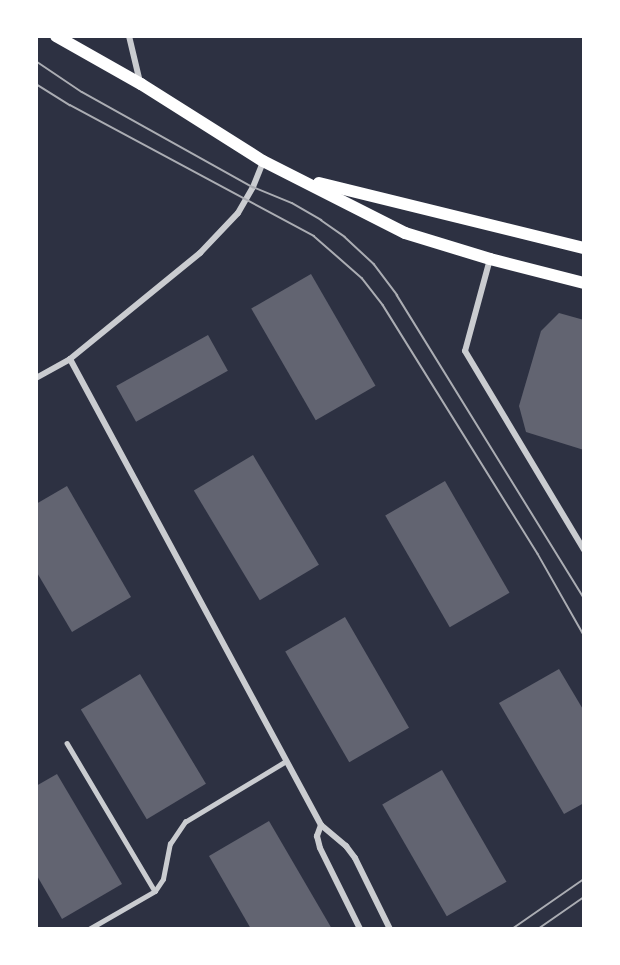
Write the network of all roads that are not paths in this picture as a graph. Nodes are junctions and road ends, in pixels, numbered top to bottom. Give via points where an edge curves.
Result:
1 (56, 36) edge
2 (129, 36) edge
3 (141, 84) junction
4 (263, 161) junction
5 (300, 179) junction
6 (584, 248) edge
7 (490, 259) junction
8 (584, 283) edge
9 (70, 358) junction
10 (36, 378) edge
11 (584, 550) edge
12 (67, 743) dead end
13 (286, 761) junction
14 (321, 825) junction
15 (154, 891) junction
16 (89, 929) edge
17 (360, 929) edge
18 (390, 929) edge

1 - 3 main road
2 - 3 street
3 - 4 main road
4 - 5 main road
4 - 9 street via 238,213 201,253
5 - 6 main road
5 - 7 main road via 405,233
7 - 8 main road
7 - 11 street via 465,351
9 - 10 street
9 - 13 street
12 - 15 lane
13 - 14 street
13 - 15 lane via 185,822 170,844 163,879
14 - 17 street via 317,836 320,848
14 - 18 street via 355,858
15 - 16 lane

